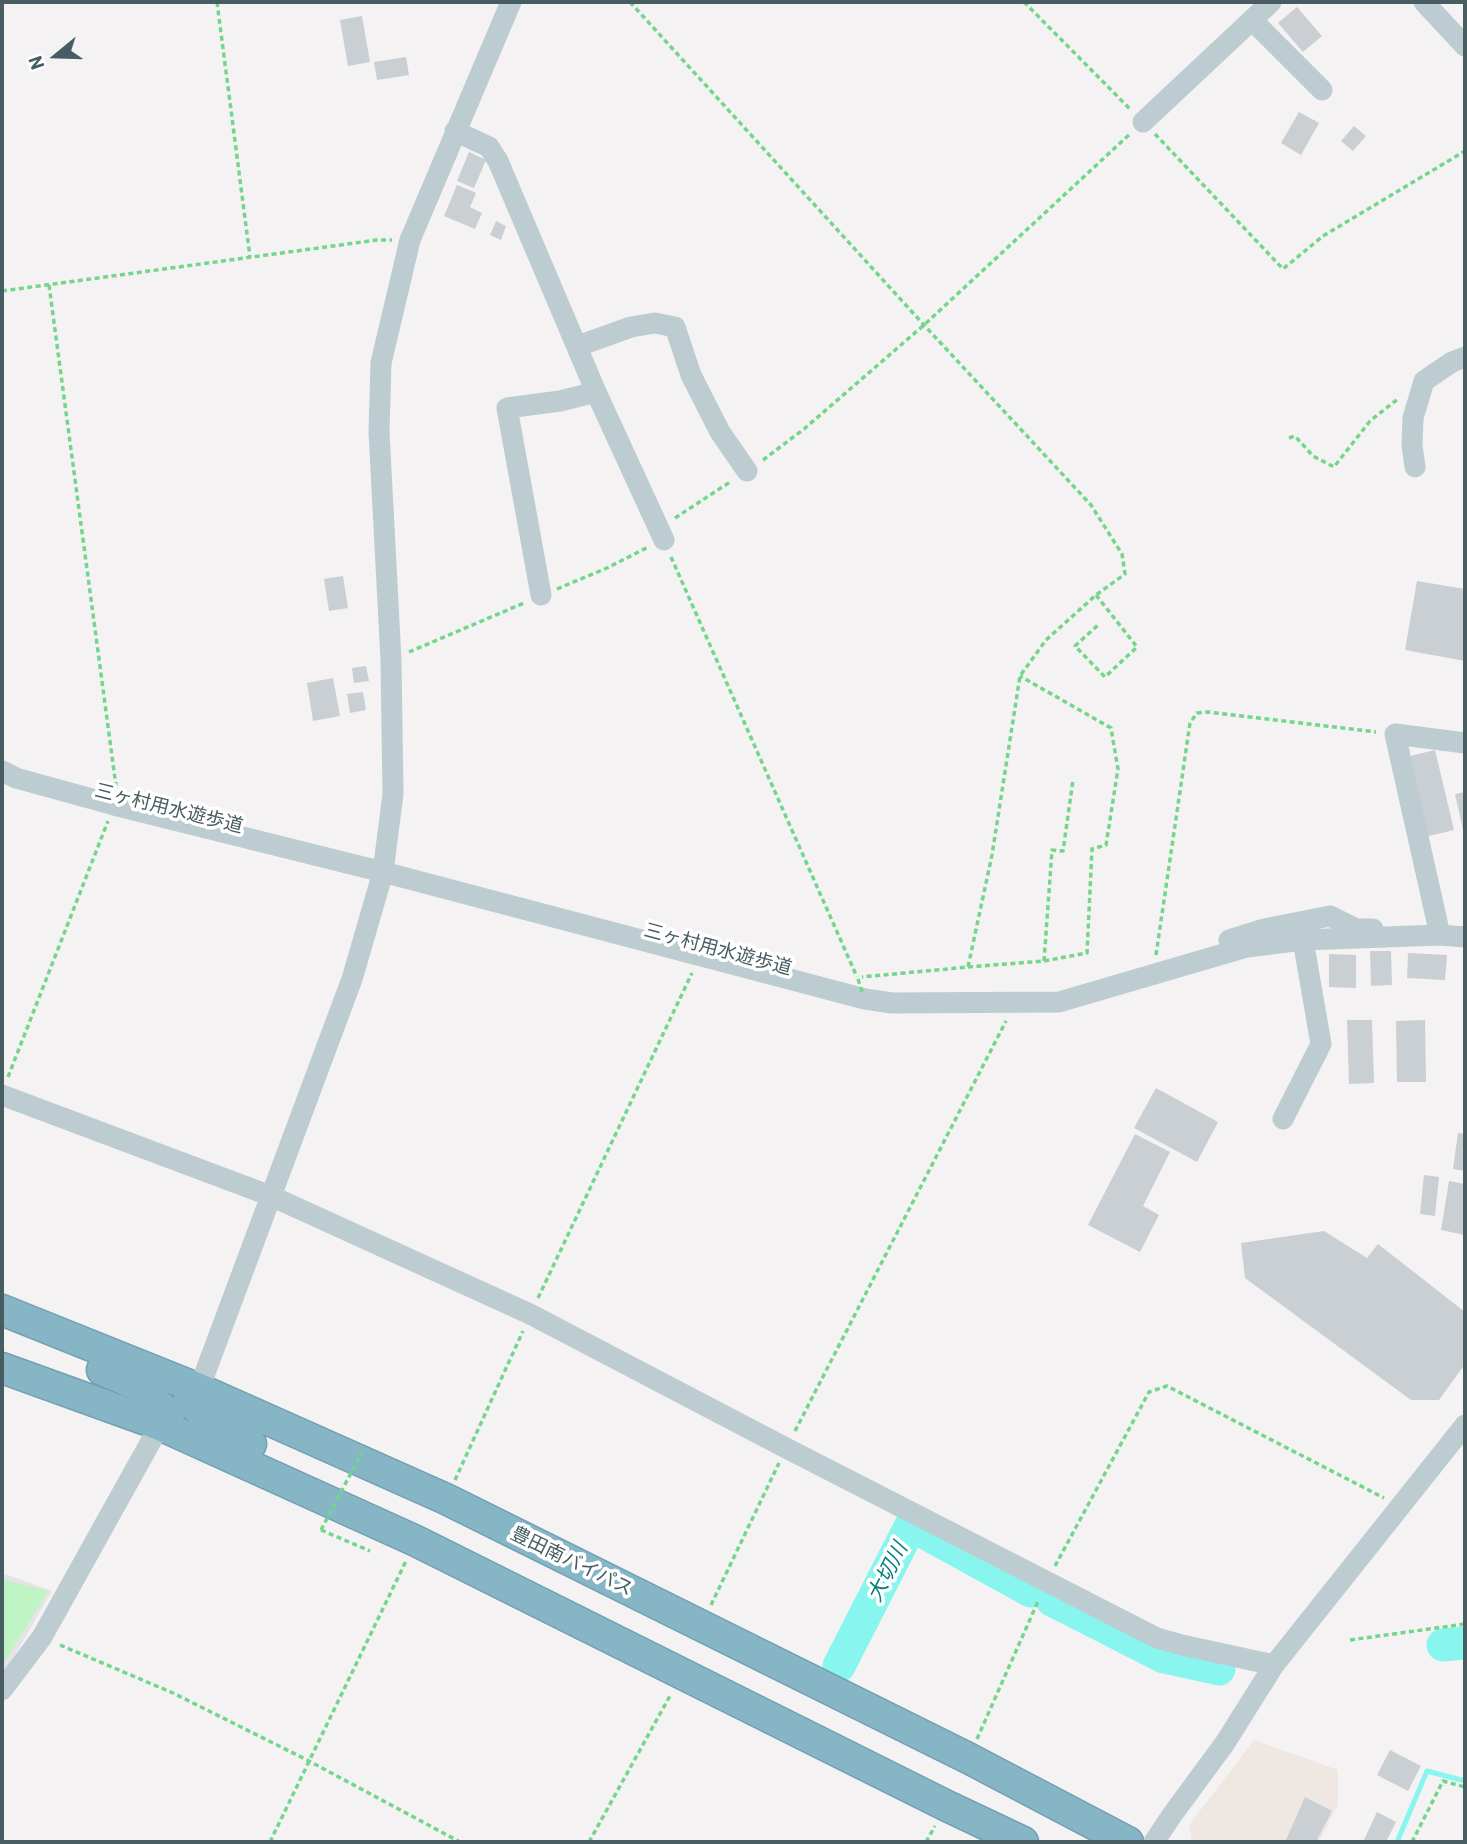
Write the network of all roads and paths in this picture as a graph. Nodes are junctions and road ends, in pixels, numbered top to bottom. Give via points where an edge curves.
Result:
1 (217, 2) edge
2 (511, 2) edge
3 (630, 2) edge
4 (1024, 2) edge
5 (1271, 2) edge
6 (1424, 2) edge
7 (1252, 20) junction
8 (1465, 46) edge
9 (1322, 90) dead end
10 (1143, 122) junction
11 (455, 131) junction
12 (1465, 151) edge
13 (410, 240) junction
14 (250, 257) junction
15 (49, 285) junction
16 (2, 291) edge
17 (924, 325) junction
18 (578, 346) junction
19 (1465, 357) edge
20 (1424, 381) junction
21 (596, 392) junction
22 (1289, 438) dead end
23 (1415, 467) dead end
24 (747, 471) junction
25 (661, 534) junction
26 (541, 595) dead end
27 (1096, 595) junction
28 (1098, 625) dead end
29 (1020, 676) junction
30 (1395, 734) junction
31 (1465, 743) edge
32 (2, 761) edge
33 (2, 771) edge
34 (1073, 780) dead end
35 (116, 800) junction
36 (384, 867) junction
37 (1440, 932) junction
38 (1465, 937) edge
39 (1303, 940) junction
40 (700, 956) junction
41 (1044, 961) junction
42 (1155, 962) junction
43 (968, 967) junction
44 (858, 978) junction
45 (863, 995) dead end
46 (1016, 1003) junction
47 (4, 1087) edge
48 (1283, 1119) dead end
49 (271, 1196) junction
50 (2, 1310) edge
51 (530, 1314) junction
52 (2, 1328) edge
53 (2, 1368) edge
54 (179, 1407) junction
55 (1465, 1425) edge
56 (786, 1448) junction
57 (362, 1452) dead end
58 (446, 1499) junction
59 (1402, 1507) junction
60 (416, 1541) junction
61 (370, 1551) dead end
62 (1047, 1581) junction
63 (1465, 1624) edge
64 (702, 1626) junction
65 (41, 1637) junction
66 (1350, 1640) dead end
67 (1275, 1665) junction
68 (682, 1674) junction
69 (2, 1690) edge
70 (968, 1758) junction
71 (309, 1762) junction
72 (1465, 1787) edge
73 (270, 1842) edge
74 (460, 1842) edge
75 (589, 1842) edge
76 (1023, 1842) edge
77 (1128, 1842) edge
78 (1154, 1842) edge
79 (1412, 1842) edge

1 - 14 path
2 - 11 street
3 - 17 path
4 - 10 path
5 - 7 street
6 - 8 street
7 - 9 street
7 - 10 street
10 - 12 path via 1283,269 1323,236
10 - 17 path
11 - 13 street
11 - 18 street via 489,147 498,161
13 - 14 path
13 - 36 street via 381,363 379,432 393,794
14 - 15 path
15 - 16 path
15 - 35 path
17 - 24 path via 804,429
17 - 27 path via 1091,505 1122,554 1125,574
18 - 21 street
18 - 24 street via 631,327 655,323 675,327 691,375 720,432
19 - 20 street
20 - 22 path via 1370,421 1334,467 1313,456 1295,436
20 - 23 street via 1413,418
21 - 25 street
21 - 26 street via 507,408
24 - 25 path
25 - 44 path
27 - 28 path via 1138,647 1105,677 1075,646
27 - 29 path via 1046,640
29 - 41 path via 1111,728 1118,769 1106,845 1092,849 1087,953
29 - 43 path via 992,855
30 - 31 street
30 - 37 street
30 - 42 path via 1197,713 1190,723
32 - 35 street, 三ヶ村用水遊歩道
33 - 35 street
34 - 41 path via 1063,851 1052,850
35 - 36 street
35 - 47 path
36 - 40 street
36 - 42 street, 三ヶ村用水遊歩道 via 881,992 957,995 1053,989
36 - 49 street via 352,979
37 - 38 street
37 - 39 street
37 - 42 street, 三ヶ村用水遊歩道 via 1356,929 1330,916 1264,929
39 - 46 street via 1247,947 1059,1002
39 - 48 street via 1321,1044
40 - 46 street via 865,999
40 - 51 path
41 - 43 path
43 - 44 path
44 - 45 path, bridge
46 - 56 path
47 - 49 street
49 - 51 street
49 - 54 street
50 - 54 highway, 豊田南バイパス
51 - 56 street
51 - 58 path
52 - 54 highway
53 - 54 highway, 豊田南バイパス
54 - 58 highway, 豊田南バイパス
54 - 60 highway via 353,1490
54 - 65 street
55 - 59 street
56 - 62 street
56 - 64 path
57 - 61 path, bridge via 321,1530
58 - 64 highway, 豊田南バイパス
59 - 62 path via 1167,1386 1149,1392
59 - 67 street
60 - 68 highway
60 - 71 path
62 - 67 street via 1157,1638
62 - 70 path
63 - 66 path
64 - 70 highway, 豊田南バイパス
65 - 69 street
65 - 71 path via 173,1693
67 - 78 street
68 - 75 path
68 - 76 highway
70 - 77 highway, 豊田南バイパス
71 - 73 path
71 - 74 path
72 - 79 path via 1443,1781

